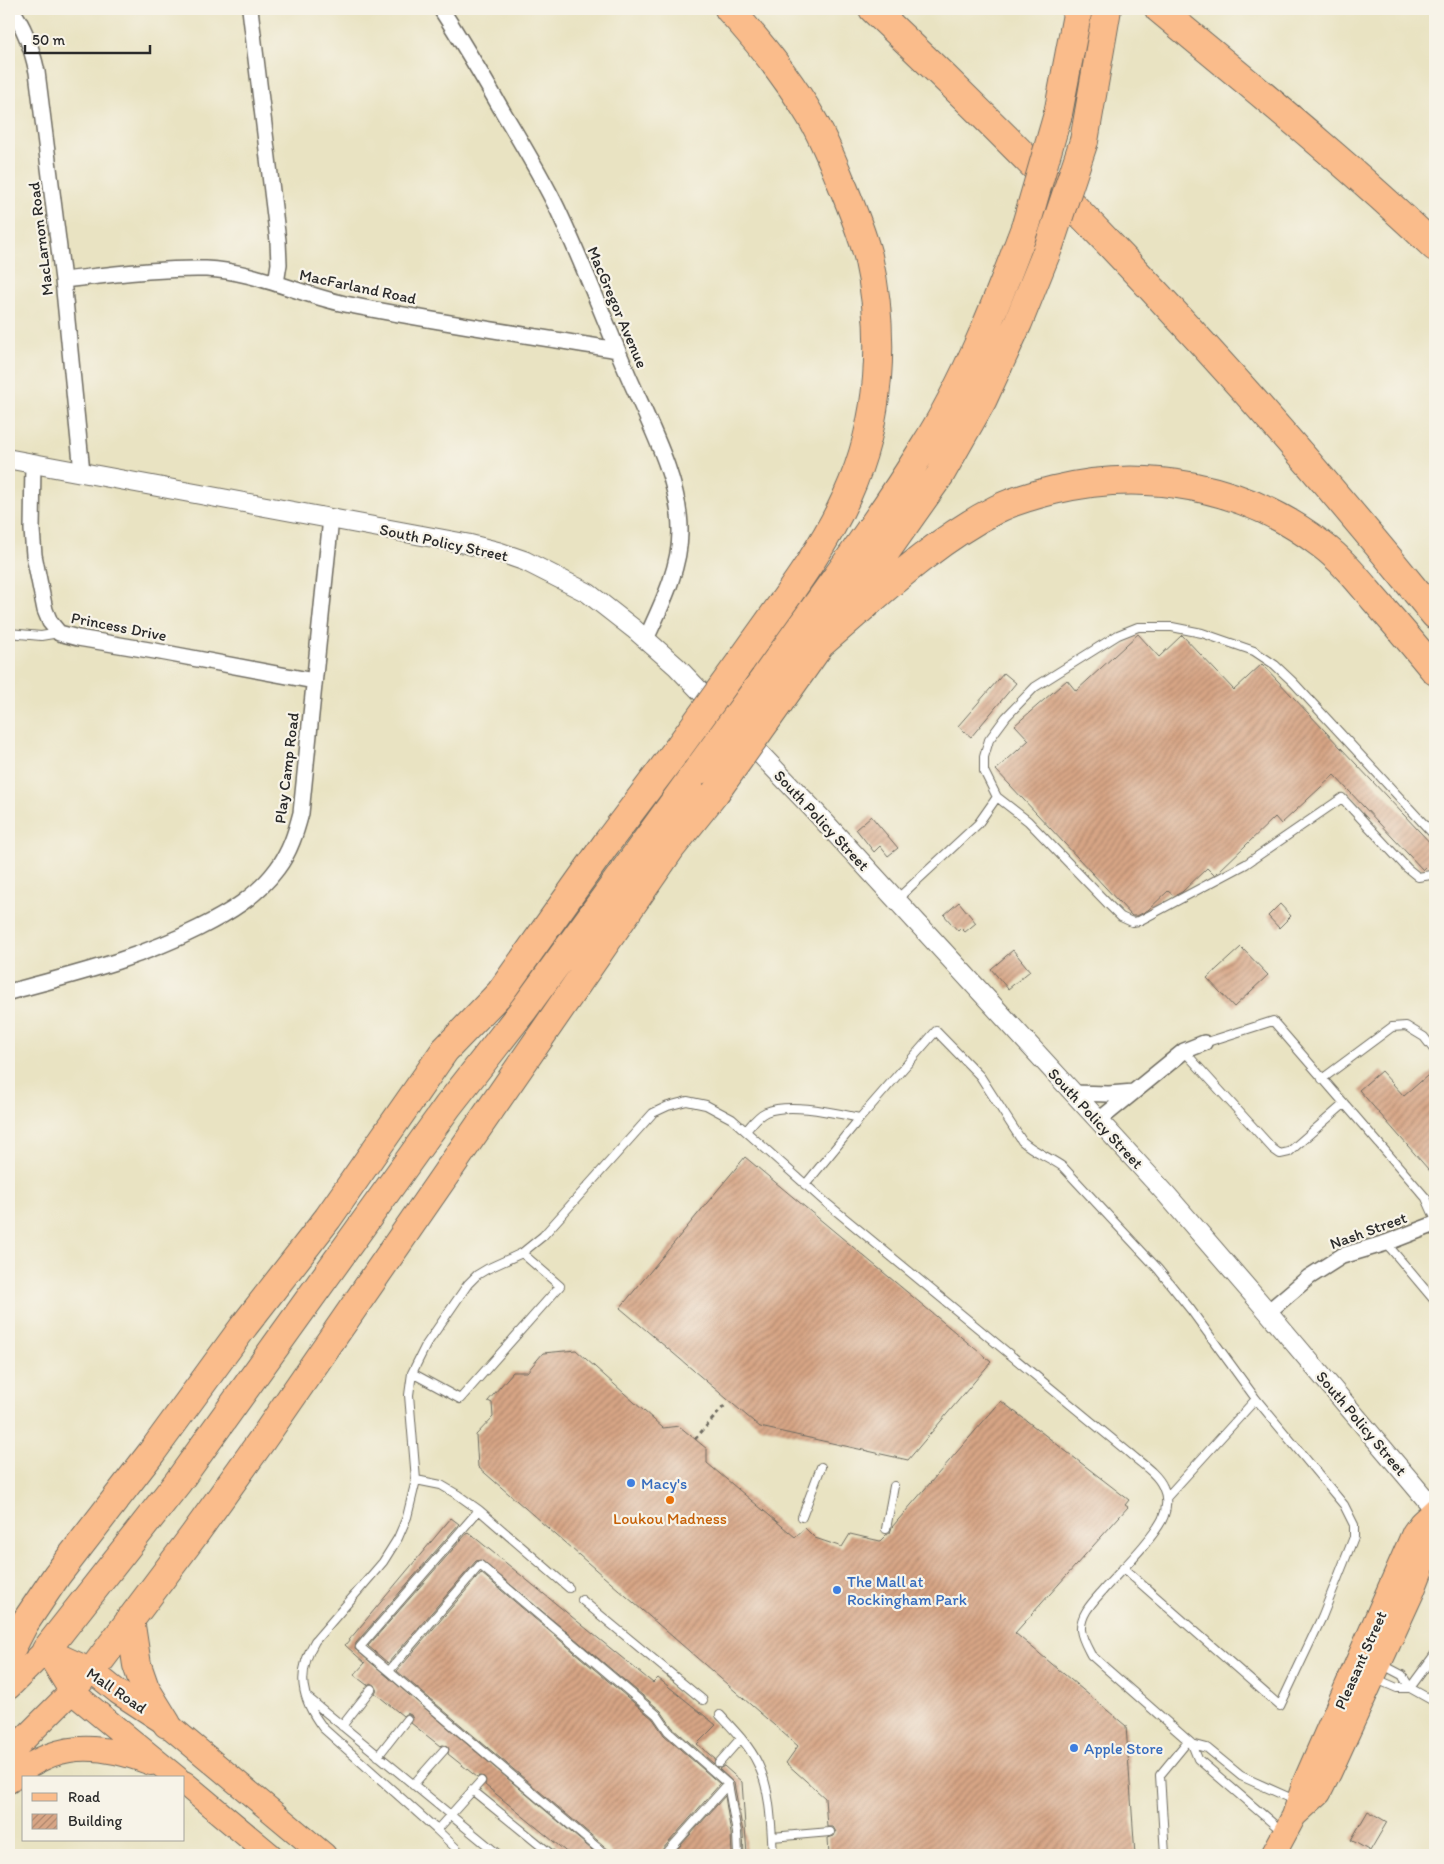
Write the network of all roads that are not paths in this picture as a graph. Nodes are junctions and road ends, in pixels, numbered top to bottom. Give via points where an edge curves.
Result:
1 (11, 9) edge
2 (250, 9) edge
3 (441, 9) edge
4 (729, 9) edge
5 (873, 9) edge
6 (1159, 9) edge
7 (1077, 12) edge
8 (1106, 18) edge
9 (1435, 247) edge
10 (63, 280) junction
11 (276, 284) junction
12 (617, 350) junction
13 (9, 459) edge
14 (34, 463) junction
15 (82, 472) junction
16 (332, 518) junction
17 (1435, 615) edge
18 (9, 633) edge
19 (59, 633) junction
20 (646, 639) junction
21 (823, 642) junction
22 (1435, 671) edge
23 (314, 681) junction
24 (997, 797) junction
25 (1435, 836) edge
26 (1435, 872) edge
27 (896, 900) junction
28 (9, 992) edge
29 (500, 993) junction
30 (1204, 1043) joint
31 (1184, 1051) junction
32 (1435, 1051) edge
33 (1322, 1079) junction
34 (1134, 1092) junction
35 (1072, 1093) junction
36 (1344, 1104) junction
37 (448, 1106) junction
38 (860, 1118) junction
39 (1098, 1121) junction
40 (746, 1131) junction
41 (805, 1185) junction
42 (1435, 1218) edge
43 (1435, 1224) edge
44 (1386, 1243) junction
45 (522, 1253) junction
46 (1435, 1299) edge
47 (1268, 1312) junction
48 (412, 1373) junction
49 (1256, 1399) junction
50 (821, 1467) dead end
51 (416, 1480) junction
52 (894, 1486) dead end
53 (1166, 1498) junction
54 (479, 1510) junction
55 (1435, 1511) edge
56 (802, 1517) dead end
57 (886, 1528) dead end
58 (1123, 1568) junction
59 (1435, 1572) edge
60 (569, 1588) dead end
61 (1413, 1590) junction
62 (582, 1600) dead end
63 (130, 1619) junction
64 (46, 1650) junction
65 (9, 1653) edge
66 (1435, 1654) edge
67 (1376, 1670) junction
68 (92, 1671) junction
69 (389, 1671) junction
70 (9, 1687) edge
71 (1410, 1688) junction
72 (371, 1689) dead end
73 (71, 1691) junction
74 (306, 1696) junction
75 (703, 1700) dead end
76 (1435, 1702) edge
77 (720, 1715) dead end
78 (407, 1719) dead end
79 (168, 1724) junction
80 (342, 1726) junction
81 (741, 1738) junction
82 (1190, 1743) junction
83 (444, 1750) dead end
84 (9, 1754) edge
85 (378, 1756) junction
86 (719, 1763) dead end
87 (174, 1776) edge
88 (175, 1776) edge
89 (481, 1781) dead end
90 (9, 1782) edge
91 (185, 1784) edge
92 (728, 1784) junction
93 (413, 1785) junction
94 (472, 1790) junction
95 (450, 1815) junction
96 (1293, 1817) junction
97 (437, 1830) junction
98 (830, 1832) dead end
99 (772, 1837) junction
100 (270, 1855) edge
101 (324, 1855) edge
102 (463, 1855) edge
103 (499, 1855) edge
104 (552, 1855) edge
105 (606, 1855) edge
106 (665, 1855) edge
107 (738, 1855) edge
108 (773, 1855) edge
109 (1166, 1855) edge
110 (1273, 1855) edge

1 - 10 street, MacLarnon Road via 26,35 37,72
2 - 11 street via 278,241
3 - 12 street, MacGregor Avenue via 540,174
4 - 29 highway, bridge via 779,69 811,117 832,159 867,254 878,315 879,346 878,376 869,430 848,496 818,550
5 - 17 highway via 999,130 1157,293 1291,442
6 - 9 highway via 1309,133
7 - 37 highway, bridge via 1058,114 1026,225 998,300 964,375 924,448 761,683 524,1009
8 - 21 highway, bridge via 1084,141 1049,246 1018,323 983,399 940,475
10 - 11 street, MacFarland Road via 207,269 254,275
10 - 15 street, MacLarnon Road
11 - 12 street, MacFarland Road via 345,304
12 - 20 street, MacGregor Avenue via 670,475 679,512 679,552
13 - 14 street, South Policy Street
14 - 15 street, South Policy Street
14 - 19 street, Princess Drive via 34,555 45,610
15 - 16 street, South Policy Street
16 - 20 street, South Policy Street via 468,544 525,561 588,593
16 - 23 street, Play Camp Road
18 - 19 lane via 42,636
19 - 23 street, Princess Drive
20 - 27 street, South Policy Street via 798,793
21 - 22 highway via 913,564 997,509 1032,495 1069,486 1144,479 1238,498 1298,529 1322,545 1349,570
21 - 63 highway, bridge via 715,793 670,848 251,1456
23 - 28 street, Play Camp Road via 301,813 288,850 266,882 236,908 168,944 131,958
24 - 25 lane via 984,771 989,740 1035,687 1118,635 1138,628 1172,627 1202,633 1254,651 1275,665
24 - 26 lane via 1028,821 1121,917 1132,922 1246,864 1342,798 1418,877
24 - 27 lane via 978,824
27 - 35 street, South Policy Street
29 - 37 highway
29 - 65 highway via 445,1050 328,1218 57,1575
30 - 31 street
30 - 33 lane via 1273,1021
31 - 34 street
31 - 36 lane via 1280,1154 1289,1152
32 - 33 lane via 1424,1037 1406,1026 1392,1027
33 - 36 lane
34 - 35 street
34 - 39 street
35 - 39 street, South Policy Street
36 - 42 lane via 1426,1198
37 - 64 highway via 178,1482
38 - 40 lane via 805,1109 780,1109 759,1116
38 - 41 lane
38 - 49 lane via 936,1031 980,1076 1022,1141 1031,1150 1062,1166 1158,1269
39 - 47 street, South Policy Street
40 - 41 lane
40 - 45 lane via 722,1112 687,1101 653,1113 544,1236
41 - 53 lane via 1128,1452 1157,1478
43 - 44 street, Nash Street
44 - 46 lane
44 - 47 street, Nash Street via 1342,1256 1324,1266
45 - 48 lane via 487,1269 468,1284 426,1346
45 - 48 lane via 560,1286 460,1399
47 - 55 street, South Policy Street
48 - 51 lane via 409,1395
49 - 53 lane
49 - 58 lane via 1344,1505 1354,1525 1354,1537 1329,1601 1280,1706
50 - 56 lane
51 - 54 lane via 441,1485
51 - 74 lane via 407,1516 383,1562 306,1656 303,1681
52 - 57 lane
53 - 58 lane via 1162,1519
54 - 60 lane
54 - 69 lane via 360,1647
55 - 61 main road, Pleasant Street via 1432,1541
55 - 96 main road, Pleasant Street via 1414,1533
58 - 82 lane via 1083,1617 1084,1643 1091,1655
59 - 61 main road
61 - 67 main road, Pleasant Street
62 - 75 lane
63 - 68 highway
63 - 79 highway via 145,1688
64 - 68 main road, Mall Road
64 - 70 main road
64 - 73 main road, Mall Road
66 - 71 lane
67 - 71 lane via 1397,1688
67 - 71 lane via 1402,1675
67 - 96 main road, Pleasant Street via 1319,1793
68 - 73 main road
68 - 79 main road, Mall Road
69 - 92 lane via 480,1566 657,1715 668,1731
69 - 105 lane
71 - 76 lane
72 - 80 lane
73 - 84 main road
73 - 88 main road, Mall Road
74 - 80 lane
74 - 97 lane via 312,1715 323,1728
77 - 81 lane
78 - 85 lane
79 - 101 main road, Mall Road
80 - 85 lane
81 - 86 lane
81 - 99 lane via 758,1765 764,1782
82 - 96 lane via 1207,1748
82 - 96 lane via 1198,1759
82 - 109 lane via 1160,1775
83 - 93 lane
85 - 93 lane
87 - 90 main road via 116,1751 75,1748 35,1762
89 - 94 lane
91 - 100 main road, Mall Road
92 - 106 lane
92 - 107 lane
93 - 95 lane
94 - 95 lane
94 - 104 lane
95 - 97 lane
95 - 103 lane
96 - 110 main road, Pleasant Street
97 - 102 lane
98 - 99 lane
99 - 108 lane

